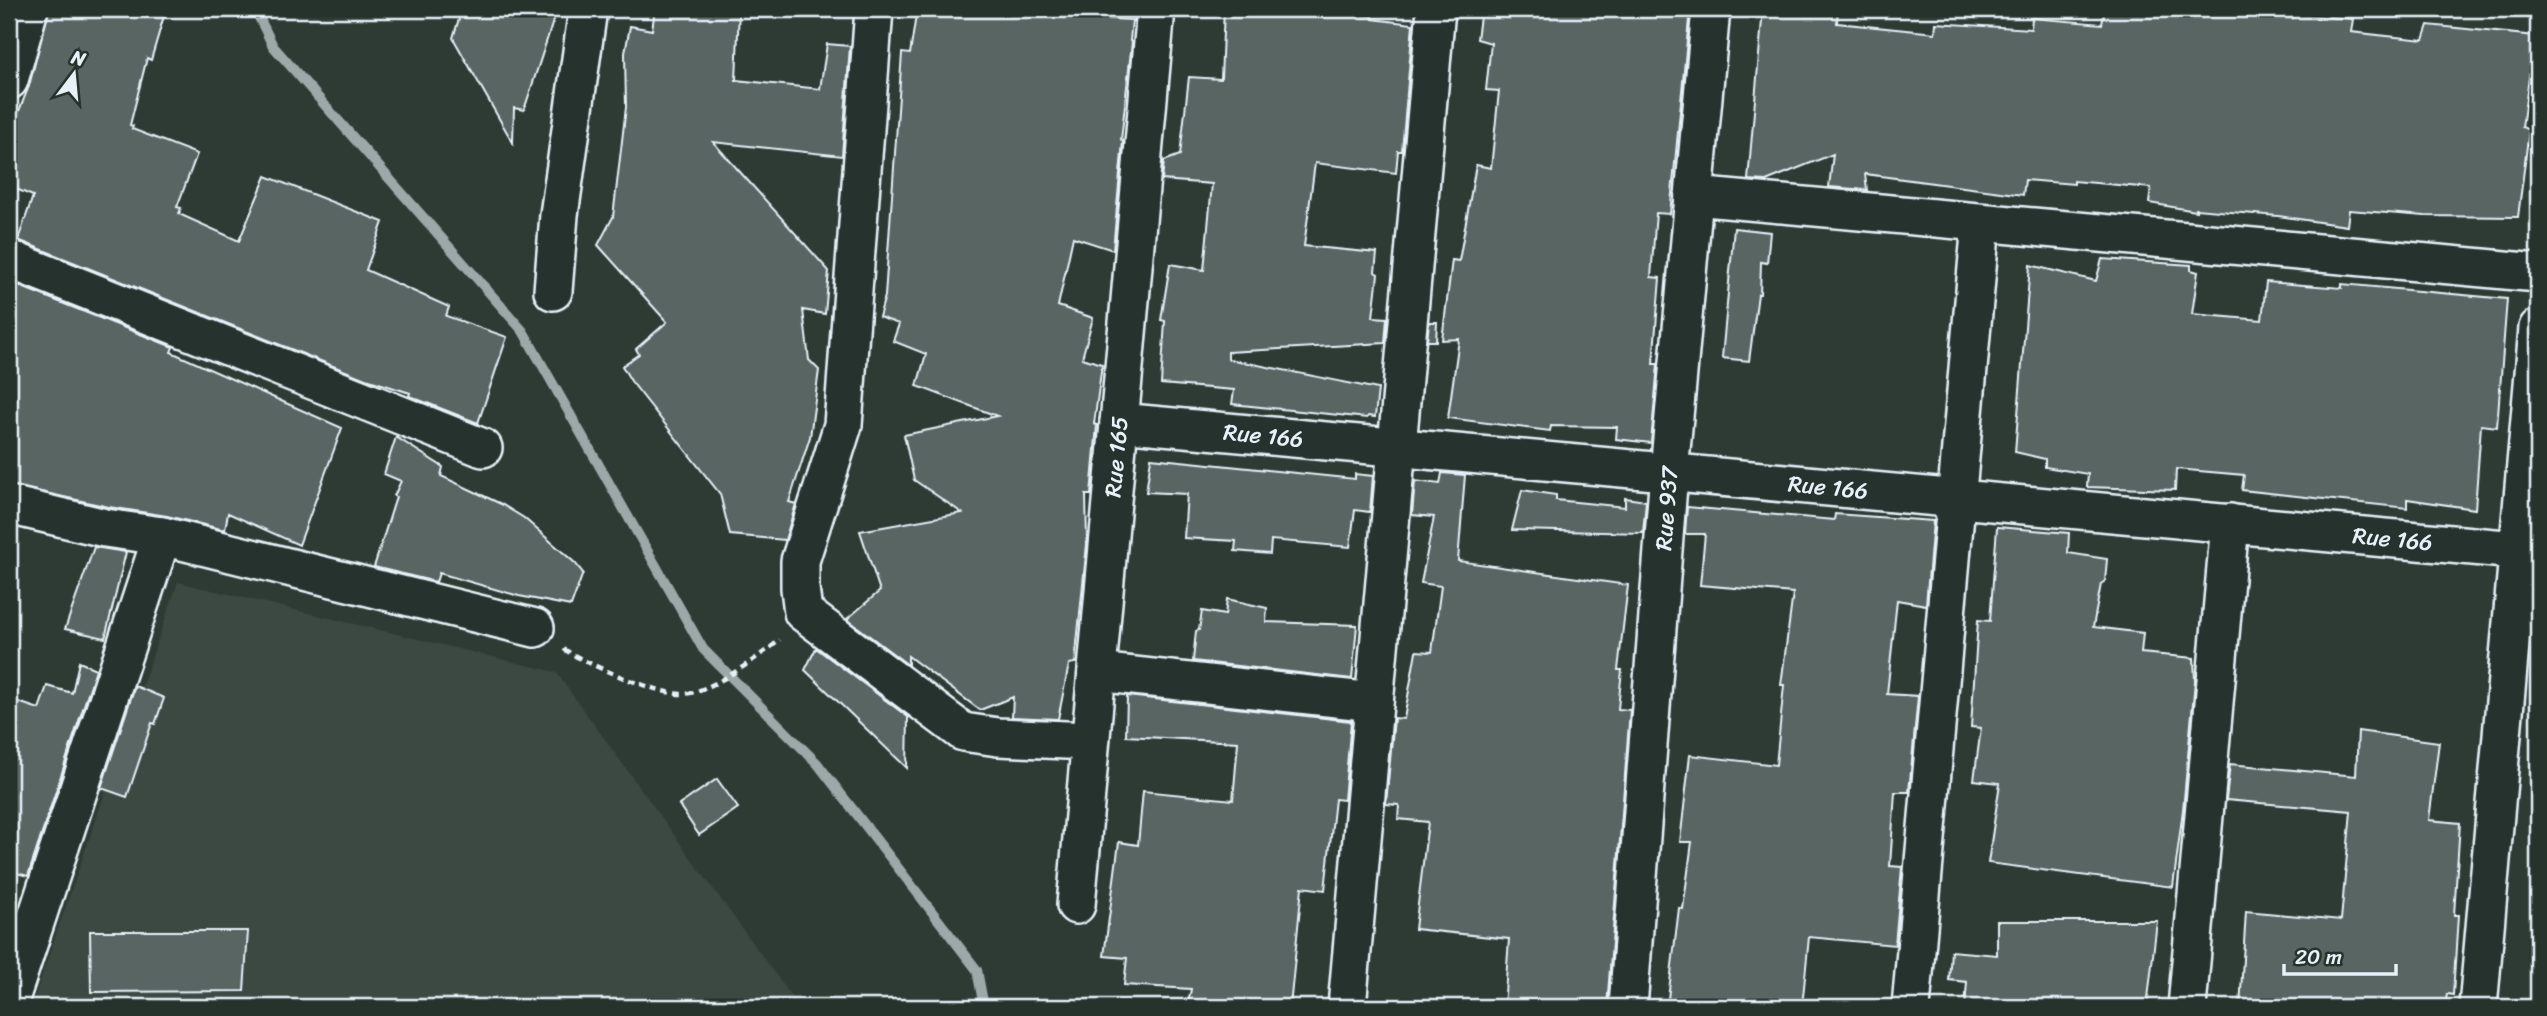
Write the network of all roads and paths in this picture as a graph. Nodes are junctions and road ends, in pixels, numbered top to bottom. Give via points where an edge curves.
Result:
1 (29, 9) edge
2 (588, 9) edge
3 (874, 9) edge
4 (1156, 9) edge
5 (1436, 9) edge
6 (1711, 9) edge
7 (9, 80) edge
8 (1694, 196) junction
9 (1981, 223) junction
10 (9, 259) edge
11 (2538, 273) edge
12 (553, 291) dead end
13 (2538, 328) edge
14 (1119, 422) junction
15 (1397, 447) junction
16 (483, 448) dead end
17 (1669, 472) junction
18 (1957, 498) junction
19 (9, 505) edge
20 (2230, 523) junction
21 (162, 536) junction
22 (2528, 551) edge
23 (534, 628) joint
24 (755, 659) dead end
25 (1097, 671) junction
26 (1374, 702) junction
27 (1090, 741) junction
28 (1076, 905) dead end
29 (9, 1002) edge
30 (1347, 1007) edge
31 (1628, 1007) edge
32 (1911, 1007) edge
33 (2187, 1007) edge
34 (2478, 1007) edge

1 - 7 street
2 - 12 street
3 - 27 street via 843,425 800,561 803,612 964,732
4 - 14 street, Rue 165
5 - 15 street
6 - 8 street, Rue 937
8 - 9 street
8 - 17 street, Rue 937
9 - 11 street
9 - 18 street
10 - 16 street
13 - 22 street
14 - 15 street, Rue 166
14 - 25 street, Rue 165
15 - 17 street, Rue 166
15 - 26 street
17 - 18 street, Rue 166
17 - 31 street, Rue 937
18 - 20 street, Rue 166
18 - 32 street
19 - 21 street
20 - 22 street, Rue 166
20 - 33 street
21 - 23 street
21 - 29 street
22 - 34 street
23 - 24 path via 571,654 630,681 681,694 713,685
25 - 26 street
25 - 27 street, Rue 165
26 - 30 street
27 - 28 street, Rue 165

